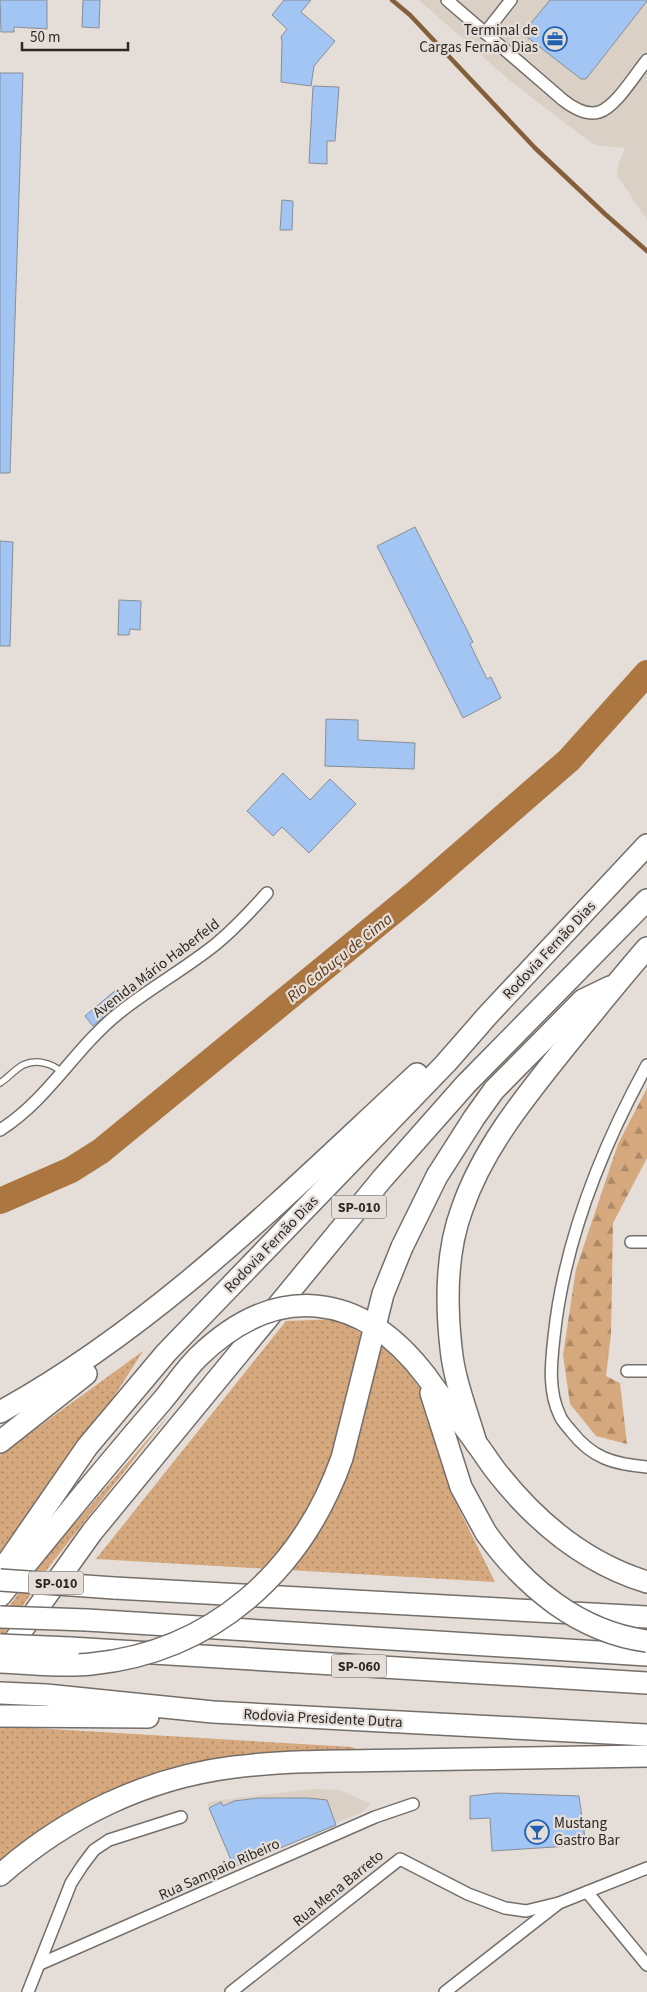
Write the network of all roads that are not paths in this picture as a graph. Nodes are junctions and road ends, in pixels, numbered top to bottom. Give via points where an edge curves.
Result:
1 (447, 0) edge
2 (511, 0) edge
3 (485, 33) junction
4 (647, 60) edge
5 (647, 845) edge
6 (268, 893) dead end
7 (647, 900) edge
8 (647, 948) edge
9 (617, 983) junction
10 (487, 1016) junction
11 (647, 1065) edge
12 (61, 1072) junction
13 (0, 1083) edge
14 (0, 1130) edge
15 (631, 1242) dead end
16 (647, 1242) edge
17 (200, 1273) junction
18 (627, 1371) dead end
19 (647, 1371) edge
20 (426, 1376) junction
21 (0, 1412) edge
22 (0, 1442) edge
23 (476, 1443) junction
24 (647, 1467) edge
25 (92, 1532) junction
26 (0, 1574) edge
27 (0, 1580) edge
28 (647, 1582) edge
29 (0, 1596) edge
30 (0, 1617) edge
31 (647, 1617) edge
32 (647, 1641) edge
33 (0, 1645) edge
34 (647, 1655) edge
35 (0, 1662) edge
36 (647, 1683) edge
37 (0, 1692) edge
38 (213, 1712) junction
39 (0, 1716) edge
40 (647, 1735) edge
41 (647, 1756) edge
42 (413, 1804) dead end
43 (181, 1817) dead end
44 (647, 1868) edge
45 (0, 1875) edge
46 (587, 1892) junction
47 (559, 1903) junction
48 (40, 1964) junction
49 (647, 1964) edge
50 (28, 1992) edge
51 (231, 1992) edge
52 (445, 1992) edge

1 - 3 street
2 - 3 street
3 - 4 street via 573,107 585,112 599,112 616,99
5 - 10 highway, Rodovia Fernão Dias / SP-010
6 - 12 street, Avenida Mário Haberfeld via 215,945 119,1013
7 - 25 highway, SP-010 via 466,1084 382,1179
8 - 9 highway
9 - 23 highway via 537,1081 500,1133 461,1209 450,1267 448,1313 456,1376
9 - 35 highway, bridge via 583,1000 494,1090 437,1176 383,1294 335,1480 314,1522 272,1577 211,1624 141,1654 66,1665
10 - 17 highway via 436,1057
10 - 26 highway, Rodovia Fernão Dias / SP-010 via 446,1063 166,1354 86,1447
11 - 24 street via 593,1179 564,1272 550,1368 552,1394 560,1417 578,1440 592,1453 629,1465
12 - 13 lane via 49,1064 30,1063
12 - 14 street, Avenida Mário Haberfeld via 37,1100
15 - 16 street
17 - 21 highway via 90,1357
17 - 22 highway via 174,1306
18 - 19 street
20 - 23 highway
20 - 29 highway, bridge via 385,1333 348,1312 310,1306 280,1310 248,1321 198,1357
20 - 32 highway, bridge via 455,1471 469,1503 486,1533 519,1573 558,1605 602,1630
23 - 28 highway via 519,1498 560,1537 592,1559
25 - 35 highway, SP-010
25 - 37 highway via 82,1561
27 - 31 highway, bridge
30 - 34 highway, SP-060, bridge
33 - 36 highway, SP-060, bridge
37 - 38 highway, Rodovia Presidente Dutra
38 - 39 highway via 132,1718
38 - 40 highway, Rodovia Presidente Dutra
41 - 45 highway via 308,1762 233,1767 163,1782 120,1798 49,1836
42 - 48 street, Rua Sampaio Ribeiro via 375,1817
43 - 48 street via 109,1840 94,1850 72,1883
44 - 46 street
46 - 47 street
46 - 49 street
47 - 51 street, Rua Mena Barreto via 526,1911 505,1908 468,1894 400,1859
47 - 52 street
48 - 50 street

